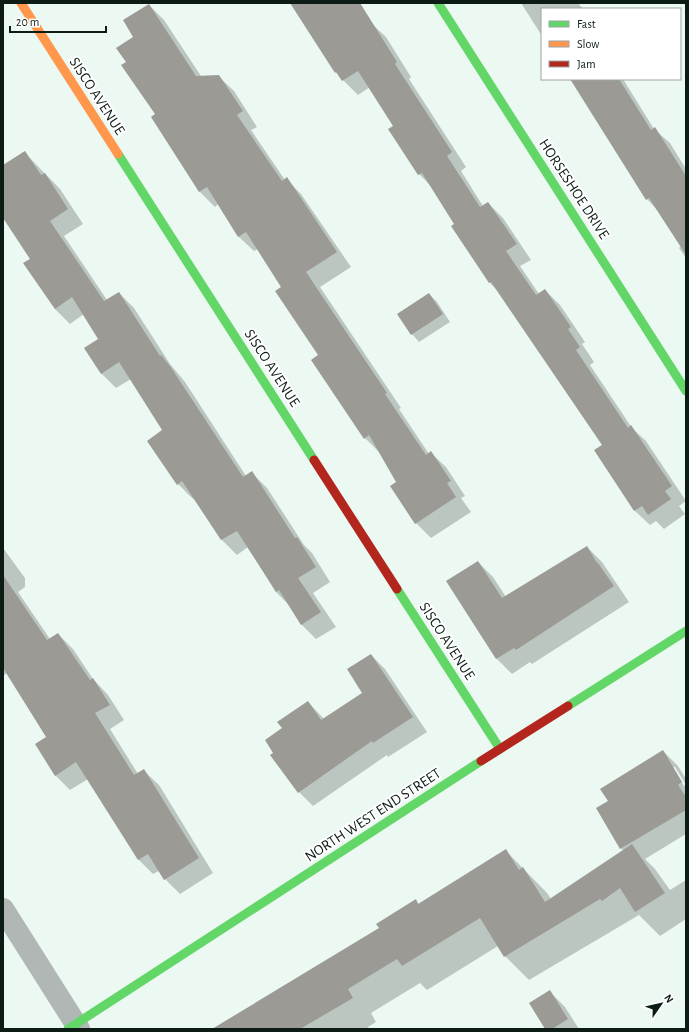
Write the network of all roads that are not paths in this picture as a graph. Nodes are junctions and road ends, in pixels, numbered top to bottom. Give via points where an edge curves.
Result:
1 (21, 3) edge
2 (438, 3) edge
3 (686, 391) edge
4 (686, 631) edge
5 (500, 749) junction
6 (3, 909) edge
7 (74, 1027) edge

1 - 5 street, SISCO AVENUE
2 - 3 street, HORSESHOE DRIVE
4 - 5 street, NORTH WEST END STREET
5 - 7 street, NORTH WEST END STREET
6 - 7 street

